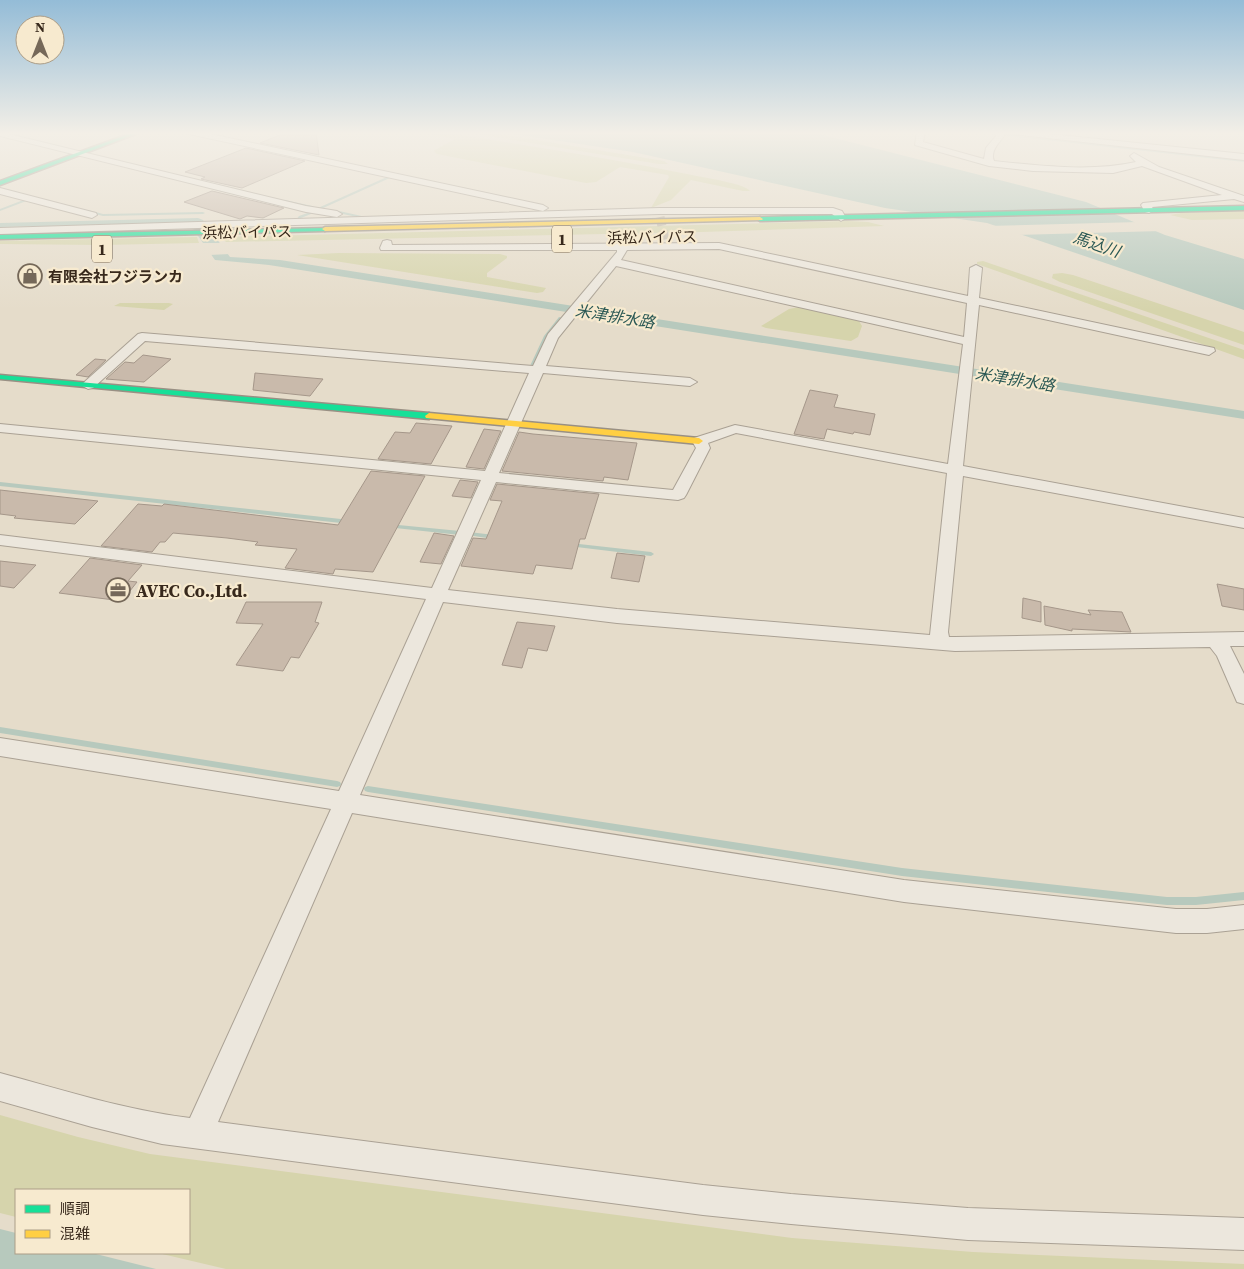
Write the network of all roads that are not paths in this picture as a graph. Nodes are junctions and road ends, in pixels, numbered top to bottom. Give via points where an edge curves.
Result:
1 (0, 191) edge
2 (233, 191) edge
3 (464, 191) edge
4 (1225, 191) edge
5 (1242, 197) edge
6 (1244, 208) edge
7 (1149, 210) junction
8 (92, 215) dead end
9 (557, 215) junction
10 (841, 218) junction
11 (351, 221) junction
12 (212, 229) junction
13 (192, 230) junction
14 (0, 231) edge
15 (722, 235) dead end
16 (0, 237) edge
17 (382, 243) joint
18 (0, 245) edge
19 (622, 246) junction
20 (65, 247) dead end
21 (614, 262) junction
22 (976, 268) dead end
23 (973, 300) junction
24 (579, 304) joint
25 (569, 316) joint
26 (970, 342) junction
27 (1209, 351) dead end
28 (538, 370) junction
29 (966, 372) joint
30 (0, 377) edge
31 (690, 382) dead end
32 (88, 385) junction
33 (513, 424) junction
34 (0, 428) edge
35 (699, 441) junction
36 (956, 470) junction
37 (490, 476) junction
38 (1244, 523) edge
39 (0, 540) edge
40 (437, 595) junction
41 (1244, 639) edge
42 (1216, 640) junction
43 (941, 643) junction
44 (1244, 696) edge
45 (0, 747) edge
46 (345, 803) junction
47 (1244, 917) edge
48 (0, 1087) edge
49 (198, 1134) junction
50 (1244, 1234) edge

1 - 8 street
2 - 11 street via 352,218
3 - 9 street via 556,211
4 - 5 street
5 - 7 street via 1146,205
6 - 7 main road, 浜松バイパス / 1
7 - 10 main road, 浜松バイパス / 1
9 - 10 street via 833,212
9 - 11 street
10 - 12 main road, 浜松バイパス / 1
11 - 12 street
12 - 13 main road, 浜松バイパス / 1
13 - 14 street
13 - 16 main road, 浜松バイパス / 1
15 - 17 main road, 浜松バイパス / 1
17 - 19 street via 385,248
18 - 20 main road
19 - 21 street via 622,252
19 - 23 street via 666,243 719,246
21 - 24 street
21 - 26 street
22 - 23 street
23 - 26 street
23 - 27 street
24 - 25 street
25 - 28 street via 552,337
26 - 29 street
28 - 31 street
28 - 32 street via 142,337
28 - 33 street
29 - 36 street
30 - 32 main road
32 - 33 main road
33 - 35 main road
33 - 37 street
34 - 37 street
35 - 36 street via 735,429
35 - 37 street via 702,448 678,495
36 - 38 street
36 - 43 street via 939,632
37 - 40 street
39 - 40 street
40 - 43 street via 617,616
40 - 46 street
41 - 42 street
42 - 43 street
42 - 44 street via 1226,654
45 - 46 street
46 - 47 street via 904,891 1144,919 1207,921
46 - 49 street
48 - 49 street via 126,1121
49 - 50 street via 791,1210 968,1224

